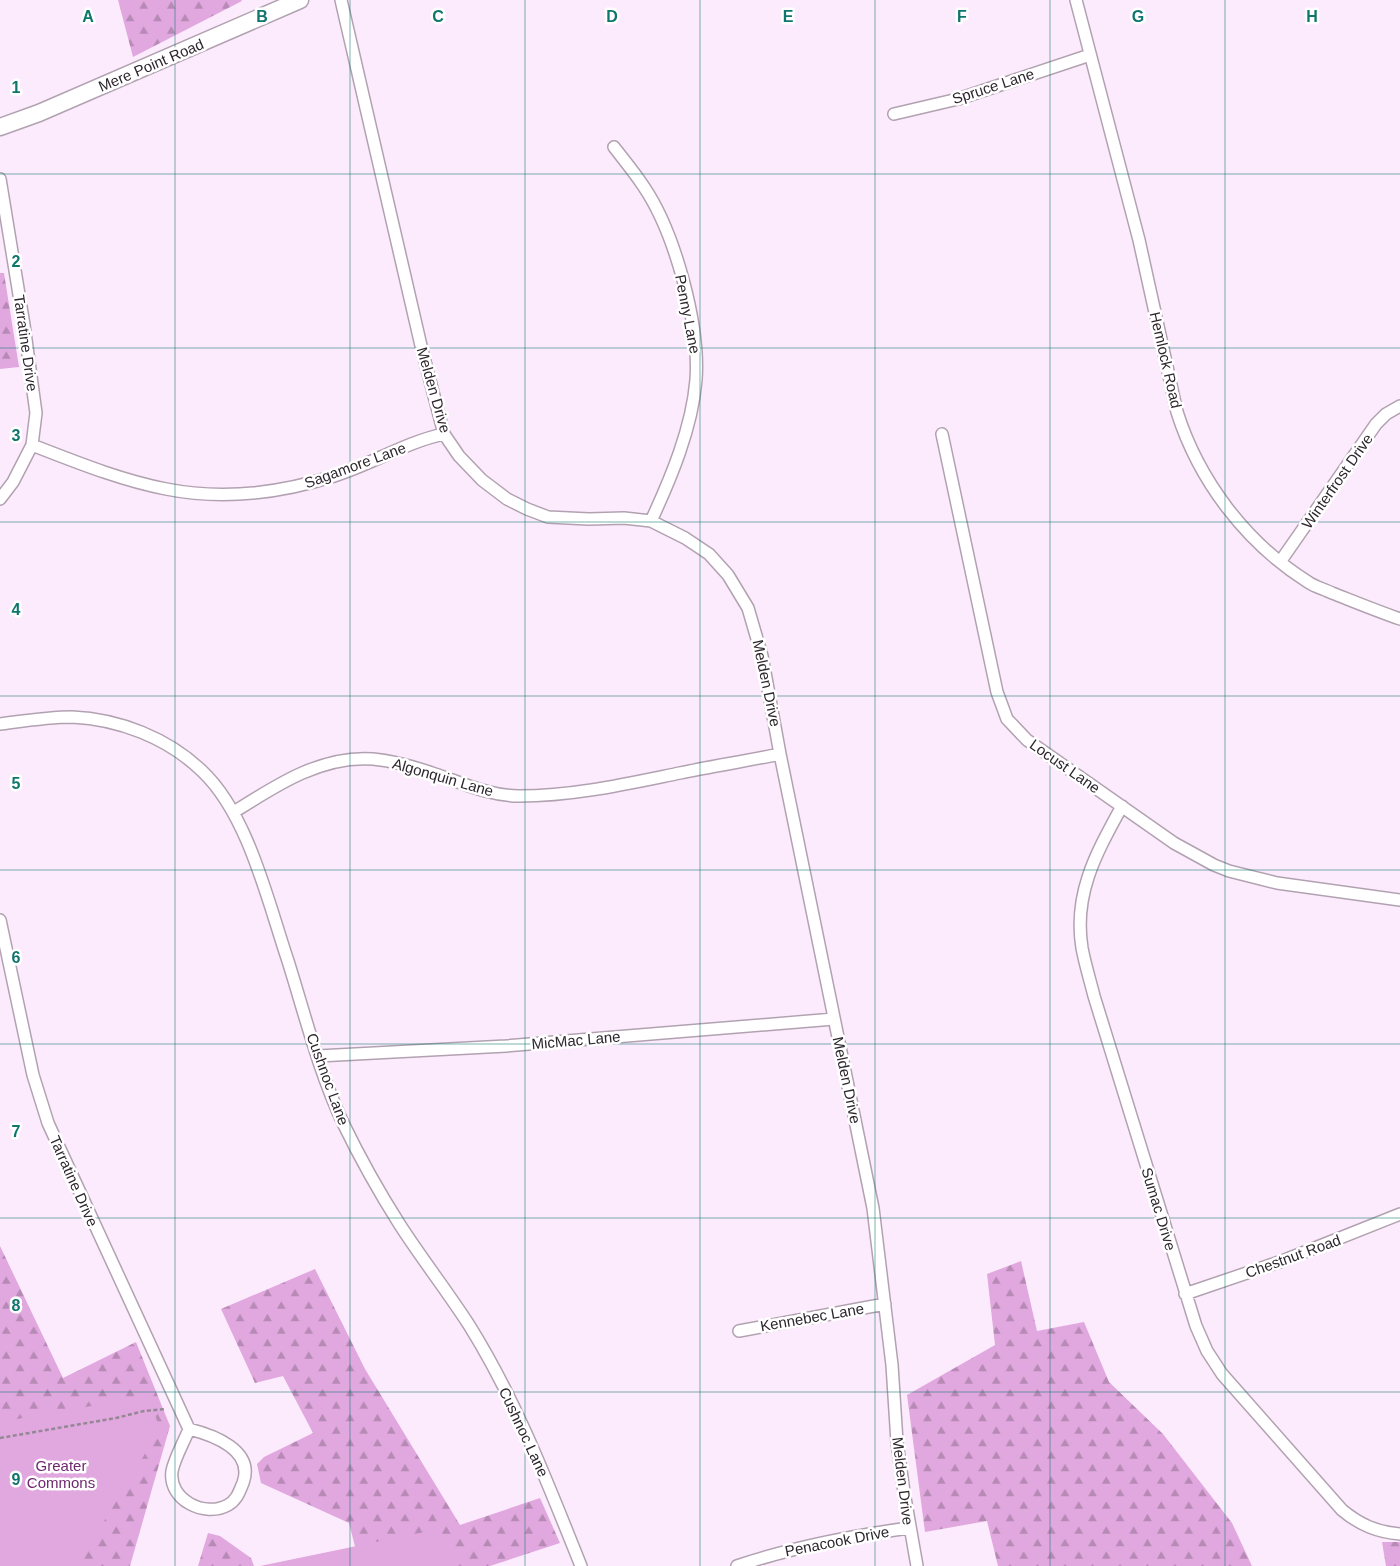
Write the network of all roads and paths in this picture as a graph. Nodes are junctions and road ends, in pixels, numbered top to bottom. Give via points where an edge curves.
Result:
1 (300, 0) edge
2 (341, 0) edge
3 (1076, 0) edge
4 (1090, 55) junction
5 (894, 114) dead end
6 (0, 127) edge
7 (614, 147) dead end
8 (0, 179) edge
9 (1400, 406) edge
10 (444, 434) junction
11 (942, 434) dead end
12 (32, 445) junction
13 (0, 499) edge
14 (651, 521) junction
15 (1280, 562) junction
16 (1400, 620) edge
17 (0, 724) edge
18 (780, 754) junction
19 (1122, 806) junction
20 (234, 812) junction
21 (1400, 900) edge
22 (0, 920) edge
23 (834, 1019) junction
24 (318, 1056) junction
25 (1400, 1214) edge
26 (1185, 1294) junction
27 (885, 1304) junction
28 (738, 1331) dead end
29 (179, 1407) junction
30 (189, 1429) junction
31 (0, 1438) edge
32 (909, 1528) junction
33 (1400, 1534) edge
34 (581, 1566) edge
35 (737, 1566) edge
36 (917, 1566) edge

1 - 6 street, Mere Point Road
2 - 10 street, Melden Drive
3 - 4 street, Hemlock Road
4 - 5 street, Spruce Lane via 958,99
4 - 15 street, Hemlock Road via 1126,188 1185,437 1226,507
7 - 14 street, Penny Lane via 644,187 668,232 694,331 696,381 692,406 670,480
8 - 12 street, Tarratine Drive via 36,413
9 - 15 street, Winterfrost Drive via 1376,424
10 - 12 street, Sagamore Lane via 306,485 236,494 201,494 158,488 102,472
10 - 14 street, Melden Drive via 482,480 527,509 548,517
11 - 19 street, Locust Lane via 990,666 1007,719 1027,740
12 - 13 street, Tarratine Drive via 13,482
14 - 18 street, Melden Drive via 708,554 736,585 756,632
15 - 16 street, Hemlock Road via 1309,583
17 - 20 street, Cushnoc Lane via 71,717 106,721 138,731 193,762 214,782
18 - 20 street, Algonquin Lane via 583,792 516,796 468,786 406,765 353,759 319,766
18 - 23 street, Melden Drive
19 - 21 street, Locust Lane via 1174,842 1229,871 1277,883
19 - 26 street, Sumac Drive via 1089,870 1082,896 1082,947
20 - 24 street, Cushnoc Lane via 261,878
22 - 29 street, Tarratine Drive via 32,1074 48,1123
23 - 24 street, MicMac Lane via 506,1046
23 - 27 street, Melden Drive via 873,1208
24 - 34 street, Cushnoc Lane via 342,1122 373,1180 489,1360 540,1466
25 - 26 street, Chestnut Road via 1282,1261
26 - 33 street, Sumac Drive via 1207,1350 1222,1374 1258,1416 1348,1515 1368,1528
27 - 28 street, Kennebec Lane
27 - 32 street, Melden Drive via 897,1442
29 - 30 street, Tarratine Drive
29 - 31 path
30 - 30 street via 228,1444 244,1464 246,1475 238,1496 228,1505 213,1509 198,1507 183,1501 176,1492 172,1470
32 - 35 street, Penacook Drive via 807,1545
32 - 36 street, Melden Drive

